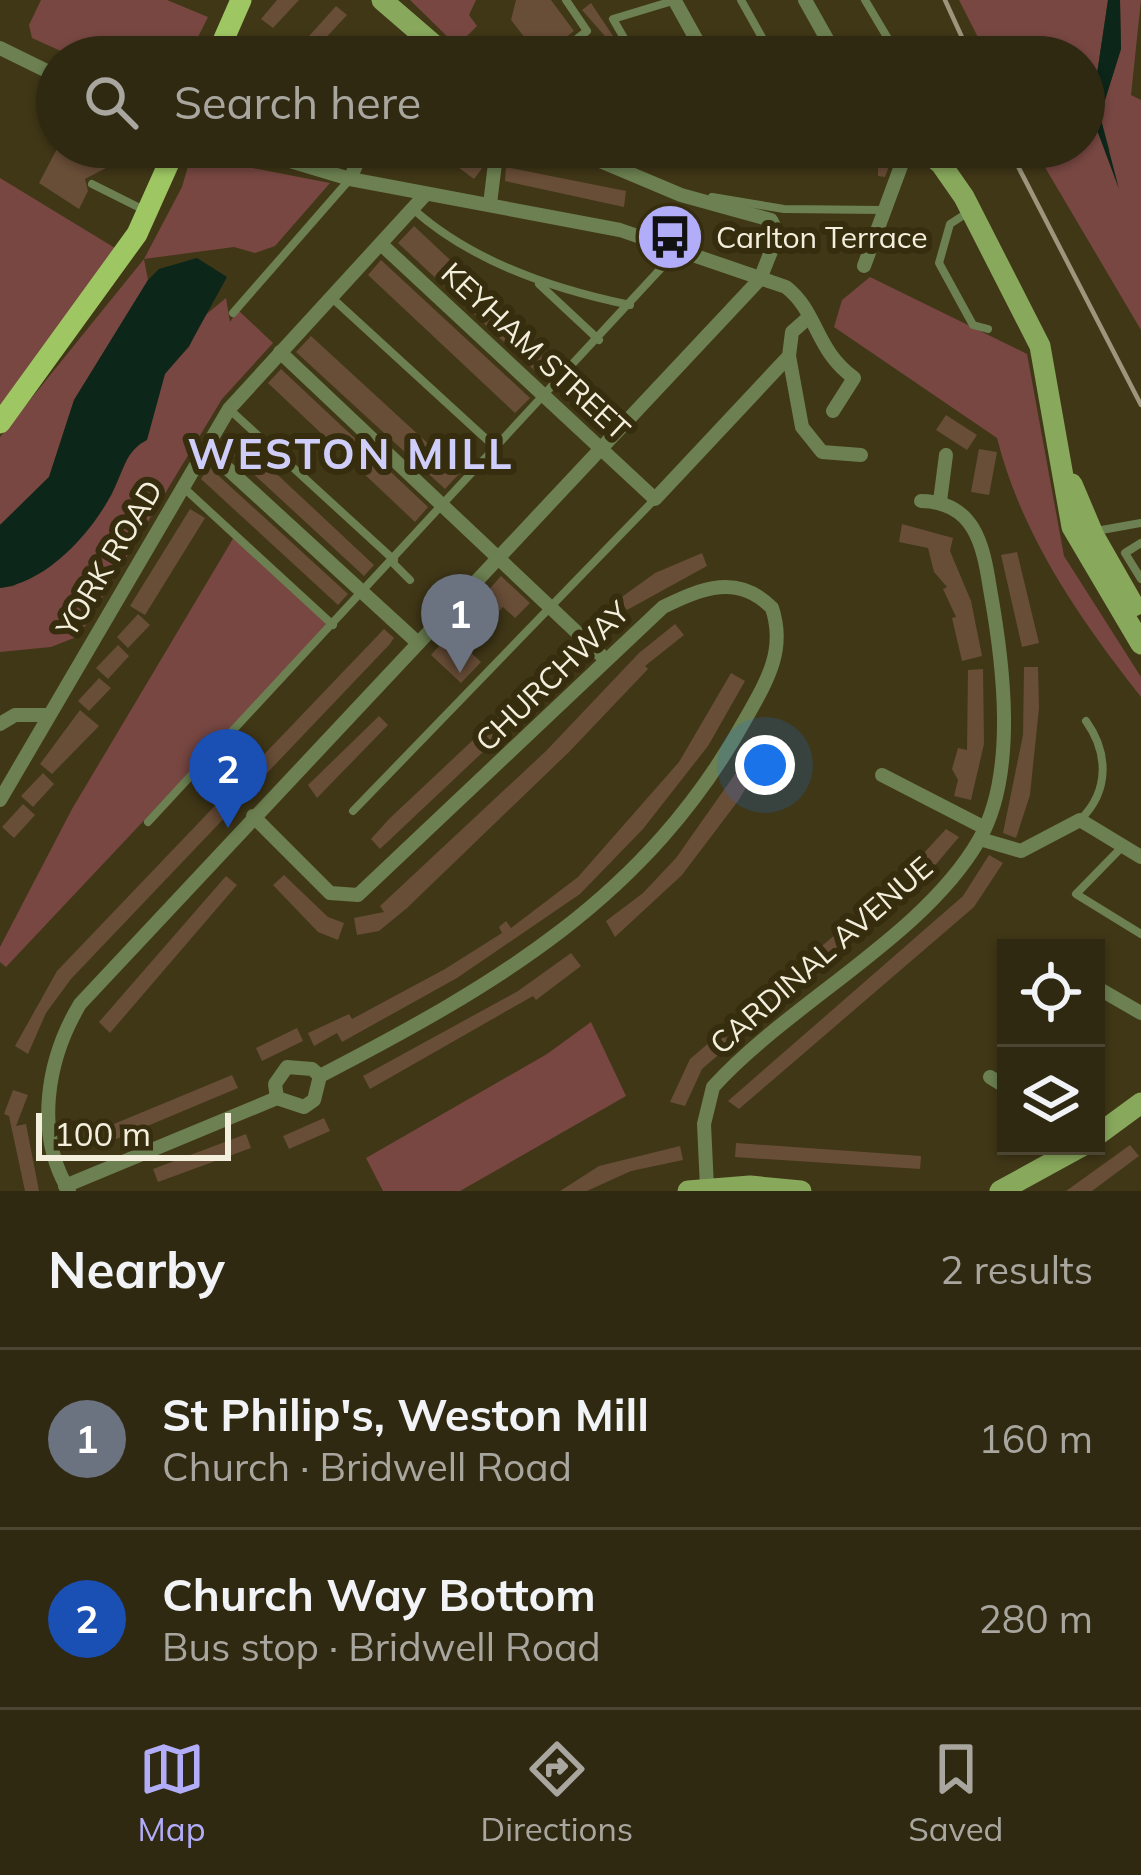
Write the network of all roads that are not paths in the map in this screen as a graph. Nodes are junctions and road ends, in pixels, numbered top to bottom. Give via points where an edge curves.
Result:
1 (382, 0) edge
2 (393, 0) edge
3 (566, 0) edge
4 (675, 0) edge
5 (741, 0) edge
6 (806, 0) edge
7 (865, 0) edge
8 (241, 2) edge
9 (406, 19) junction
10 (226, 36) edge
11 (425, 36) edge
12 (582, 36) edge
13 (623, 36) edge
14 (695, 36) edge
15 (761, 36) edge
16 (826, 36) edge
17 (886, 36) edge
18 (0, 48) edge
19 (36, 66) edge
20 (167, 168) edge
21 (313, 168) edge
22 (355, 168) edge
23 (494, 168) edge
24 (617, 168) edge
25 (901, 168) edge
26 (945, 168) edge
27 (350, 179) junction
28 (92, 184) dead end
29 (425, 195) junction
30 (681, 195) junction
31 (490, 205) junction
32 (413, 209) junction
33 (971, 210) junction
34 (886, 211) junction
35 (147, 212) junction
36 (381, 244) junction
37 (679, 248) junction
38 (864, 266) dead end
39 (760, 279) junction
40 (537, 282) junction
41 (331, 298) junction
42 (631, 306) junction
43 (233, 313) dead end
44 (808, 318) junction
45 (988, 329) dead end
46 (599, 340) junction
47 (280, 352) junction
48 (789, 356) junction
49 (544, 399) junction
50 (229, 409) junction
51 (833, 411) dead end
52 (0, 423) edge
53 (601, 447) junction
54 (206, 448) junction
55 (496, 449) junction
56 (946, 454) dead end
57 (860, 455) dead end
58 (183, 487) junction
59 (655, 499) junction
60 (921, 501) dead end
61 (940, 501) junction
62 (444, 505) junction
63 (1141, 523) edge
64 (1085, 535) junction
65 (1141, 543) edge
66 (499, 557) junction
67 (393, 561) junction
68 (1141, 579) edge
69 (410, 580) dead end
70 (363, 593) junction
71 (552, 607) junction
72 (1141, 616) edge
73 (333, 625) junction
74 (418, 644) junction
75 (1141, 644) edge
76 (604, 658) junction
77 (48, 715) junction
78 (1086, 721) dead end
79 (0, 724) edge
80 (882, 775) dead end
81 (0, 800) edge
82 (353, 811) dead end
83 (253, 816) junction
84 (1080, 820) junction
85 (148, 822) dead end
86 (982, 834) junction
87 (1122, 846) junction
88 (1141, 857) edge
89 (1141, 934) edge
90 (1105, 992) edge
91 (1141, 1013) edge
92 (320, 1076) junction
93 (990, 1077) dead end
94 (997, 1081) edge
95 (277, 1098) junction
96 (1141, 1103) edge
97 (1105, 1129) edge
98 (1069, 1155) edge
99 (1025, 1187) edge
100 (67, 1188) edge
101 (698, 1189) edge
102 (801, 1191) edge
103 (1000, 1191) edge

1 - 9 street
2 - 9 street
3 - 12 lane via 587,32
4 - 13 lane via 613,19
4 - 14 street
5 - 15 lane
6 - 16 street
7 - 17 lane
8 - 10 main road
9 - 11 street
18 - 19 street
20 - 35 main road
21 - 27 street
22 - 27 street
23 - 31 street
24 - 30 street
25 - 34 street
26 - 33 street
27 - 29 street
27 - 43 lane
28 - 35 lane
29 - 31 street
29 - 32 street, YORK ROAD
30 - 34 lane
30 - 39 street via 771,220 778,234
31 - 37 street
32 - 36 street, YORK ROAD
32 - 40 lane via 447,240
33 - 45 lane via 950,224 939,263 973,325
33 - 64 street via 1040,346
34 - 38 street
35 - 52 main road via 72,332
36 - 41 street, YORK ROAD
36 - 49 street, KEYHAM STREET
37 - 39 street
37 - 42 lane
39 - 44 street via 795,294
39 - 53 street
40 - 42 lane
40 - 46 lane
41 - 47 street, YORK ROAD
41 - 55 lane
42 - 46 lane
44 - 48 street via 792,332
44 - 51 street via 830,361 854,378
46 - 49 lane
47 - 50 street, YORK ROAD
47 - 62 street
48 - 57 street via 808,438 822,452
48 - 59 street
49 - 53 street, KEYHAM STREET
49 - 55 lane
50 - 54 street, YORK ROAD
50 - 67 lane
53 - 59 street, KEYHAM STREET
53 - 66 street
54 - 58 street, YORK ROAD
54 - 70 street
55 - 62 lane
56 - 61 street
58 - 73 lane
58 - 77 street, YORK ROAD
59 - 71 lane
60 - 61 street
61 - 86 street, CARDINAL AVENUE via 975,526 1003,665 1002,757
62 - 66 street
62 - 67 lane
63 - 64 lane
64 - 72 street
64 - 75 street
65 - 68 lane via 1125,554
66 - 71 street
66 - 74 street
67 - 69 lane
67 - 70 lane
70 - 73 lane
70 - 74 street
71 - 76 street
71 - 82 lane
73 - 85 lane
74 - 83 street
76 - 83 street, CHURCHWAY via 534,734 358,895 330,893
76 - 92 street, CHURCHWAY via 663,608 715,586 759,595 779,630 778,652 733,742 631,874 501,977
77 - 79 street via 15,715
77 - 81 street, YORK ROAD
78 - 84 lane via 1103,777
80 - 86 street
83 - 100 street via 114,961 62,1034 49,1097
84 - 86 street via 1021,851
84 - 87 street
86 - 101 street, CARDINAL AVENUE via 952,878 713,1087
87 - 88 street
87 - 89 lane via 1076,894
90 - 91 street
92 - 95 street, CHURCHWAY via 304,1107
92 - 95 street, CHURCHWAY via 286,1067
93 - 94 street
95 - 100 street, CHURCHWAY
96 - 97 street
98 - 99 street
99 - 103 street
101 - 102 street

